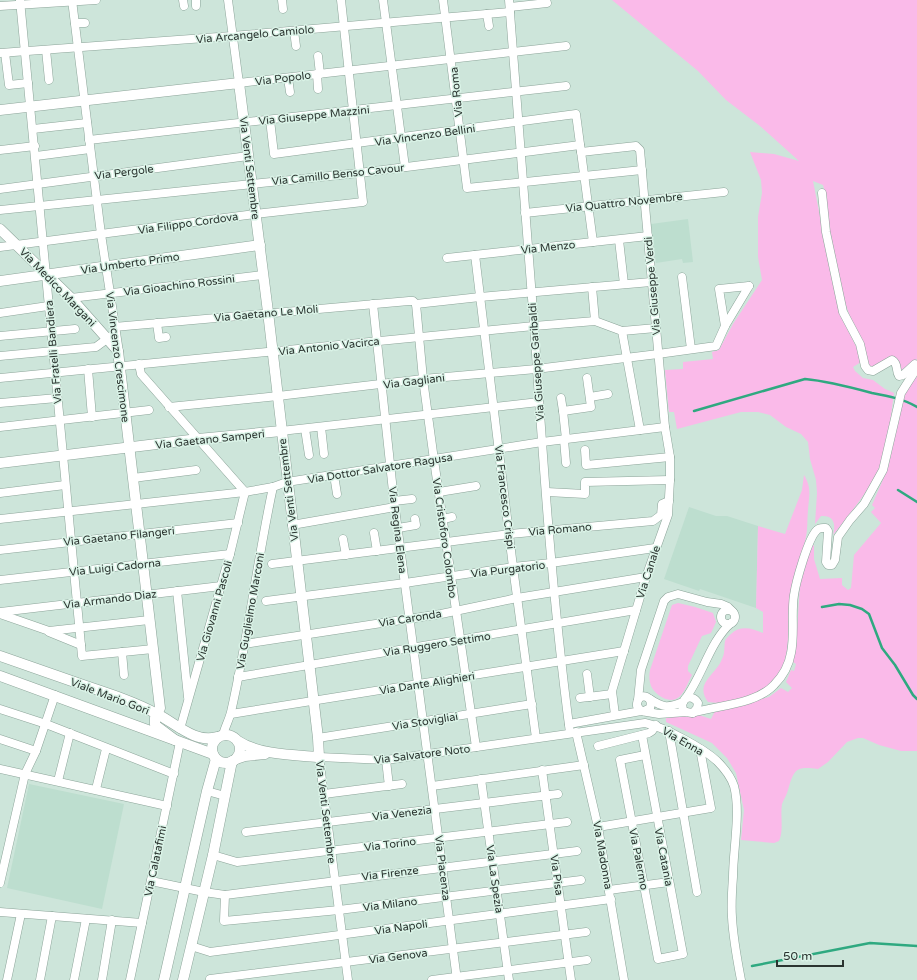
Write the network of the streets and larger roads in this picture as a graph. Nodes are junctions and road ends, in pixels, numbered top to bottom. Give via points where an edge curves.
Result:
1 (96, 0) edge
2 (228, 0) edge
3 (282, 0) edge
4 (341, 0) edge
5 (383, 0) edge
6 (443, 0) edge
7 (72, 1) edge
8 (20, 3) edge
9 (547, 3) dead end
10 (0, 6) edge
11 (510, 6) edge
12 (283, 9) dead end
13 (487, 14) junction
14 (446, 18) junction
15 (75, 23) junction
16 (86, 23) dead end
17 (386, 23) junction
18 (343, 26) junction
19 (489, 26) dead end
20 (294, 31) junction
21 (232, 36) junction
22 (296, 46) dead end
23 (566, 46) dead end
24 (78, 47) junction
25 (46, 50) junction
26 (25, 51) junction
27 (512, 52) junction
28 (3, 53) edge
29 (318, 56) dead end
30 (452, 59) junction
31 (392, 66) junction
32 (348, 71) junction
33 (318, 74) junction
34 (288, 78) junction
35 (49, 80) dead end
36 (28, 83) junction
37 (239, 83) junction
38 (566, 86) dead end
39 (318, 89) dead end
40 (290, 92) dead end
41 (516, 92) junction
42 (456, 99) junction
43 (84, 100) junction
44 (397, 105) junction
45 (30, 106) junction
46 (0, 110) edge
47 (352, 110) junction
48 (270, 120) junction
49 (518, 121) junction
50 (87, 123) junction
51 (244, 123) junction
52 (33, 129) junction
53 (460, 130) junction
54 (401, 138) junction
55 (89, 140) junction
56 (356, 144) junction
57 (35, 146) junction
58 (636, 146) joint
59 (581, 148) junction
60 (90, 149) junction
61 (0, 150) edge
62 (521, 152) junction
63 (36, 156) junction
64 (248, 156) junction
65 (463, 159) junction
66 (405, 167) junction
67 (642, 170) junction
68 (359, 172) junction
69 (94, 176) junction
70 (584, 176) junction
71 (522, 182) junction
72 (38, 184) junction
73 (251, 184) junction
74 (0, 189) edge
75 (724, 192) dead end
76 (822, 193) dead end
77 (97, 199) junction
78 (645, 200) junction
79 (40, 205) junction
80 (588, 206) junction
81 (0, 210) edge
82 (525, 213) junction
83 (255, 214) junction
84 (0, 229) edge
85 (101, 234) junction
86 (648, 236) junction
87 (619, 240) junction
88 (593, 242) junction
89 (43, 243) junction
90 (18, 245) junction
91 (260, 245) junction
92 (0, 248) edge
93 (527, 250) junction
94 (475, 255) junction
95 (447, 258) dead end
96 (106, 266) junction
97 (45, 274) junction
98 (263, 275) junction
99 (682, 277) dead end
100 (0, 281) edge
101 (652, 282) junction
102 (624, 284) junction
103 (592, 287) junction
104 (531, 292) junction
105 (110, 294) junction
106 (480, 297) junction
107 (71, 298) junction
108 (373, 304) junction
109 (416, 304) junction
110 (48, 306) junction
111 (268, 312) junction
112 (0, 314) edge
113 (595, 321) junction
114 (157, 323) junction
115 (534, 326) junction
116 (725, 326) junction
117 (656, 328) junction
118 (75, 329) dead end
119 (484, 330) junction
120 (622, 331) junction
121 (51, 332) junction
122 (112, 333) junction
123 (0, 336) edge
124 (166, 337) dead end
125 (419, 337) junction
126 (377, 341) junction
127 (691, 349) junction
128 (53, 351) junction
129 (118, 351) joint
130 (273, 352) junction
131 (658, 354) junction
132 (0, 356) edge
133 (627, 358) junction
134 (140, 364) junction
135 (917, 365) edge
136 (124, 366) junction
137 (917, 368) edge
138 (88, 369) junction
139 (536, 369) junction
140 (54, 372) junction
141 (489, 373) junction
142 (0, 378) edge
143 (587, 378) dead end
144 (423, 379) junction
145 (382, 385) junction
146 (608, 394) dead end
147 (278, 396) junction
148 (590, 397) junction
149 (57, 398) junction
150 (561, 398) dead end
151 (539, 402) junction
152 (0, 404) edge
153 (170, 407) junction
154 (494, 407) junction
155 (149, 410) dead end
156 (563, 411) junction
157 (125, 413) junction
158 (428, 414) junction
159 (92, 417) junction
160 (385, 419) junction
161 (59, 420) junction
162 (0, 427) edge
163 (321, 427) junction
164 (665, 427) junction
165 (305, 429) junction
166 (640, 430) junction
167 (281, 431) junction
168 (198, 439) junction
169 (565, 439) junction
170 (542, 442) junction
171 (129, 448) junction
172 (499, 450) junction
173 (585, 450) dead end
174 (324, 454) dead end
175 (309, 455) dead end
176 (62, 456) junction
177 (670, 457) junction
178 (434, 460) junction
179 (0, 463) edge
180 (566, 463) dead end
181 (390, 466) junction
182 (196, 470) dead end
183 (334, 475) junction
184 (133, 478) junction
185 (670, 480) junction
186 (287, 482) junction
187 (65, 485) junction
188 (476, 486) dead end
189 (273, 487) junction
190 (0, 492) edge
191 (244, 492) junction
192 (439, 492) junction
193 (546, 492) junction
194 (337, 494) dead end
195 (412, 498) dead end
196 (669, 501) junction
197 (136, 504) junction
198 (395, 504) junction
199 (68, 512) junction
200 (452, 517) dead end
201 (0, 519) edge
202 (414, 519) dead end
203 (443, 519) junction
204 (238, 523) junction
205 (292, 525) junction
206 (398, 528) junction
207 (548, 530) junction
208 (374, 533) dead end
209 (140, 534) junction
210 (510, 534) junction
211 (343, 539) dead end
212 (71, 542) junction
213 (446, 543) junction
214 (400, 548) junction
215 (655, 548) junction
216 (0, 550) edge
217 (377, 551) junction
218 (230, 554) junction
219 (346, 555) junction
220 (297, 562) junction
221 (143, 564) junction
222 (272, 564) dead end
223 (551, 564) junction
224 (513, 567) junction
225 (74, 572) junction
226 (452, 576) junction
227 (646, 577) junction
228 (0, 580) edge
229 (405, 583) junction
230 (221, 586) junction
231 (177, 591) junction
232 (554, 592) junction
233 (147, 594) junction
234 (301, 596) junction
235 (517, 598) junction
236 (266, 601) dead end
237 (77, 602) junction
238 (707, 602) junction
239 (456, 610) junction
240 (636, 610) junction
241 (0, 612) edge
242 (733, 612) junction
243 (722, 617) junction
244 (409, 618) junction
245 (149, 620) junction
246 (731, 623) junction
247 (558, 624) junction
248 (79, 628) junction
249 (522, 630) junction
250 (49, 631) junction
251 (306, 635) junction
252 (720, 635) junction
253 (460, 640) junction
254 (244, 644) junction
255 (81, 645) junction
256 (413, 648) junction
257 (153, 649) junction
258 (624, 651) junction
259 (122, 652) junction
260 (0, 656) edge
261 (562, 661) junction
262 (309, 665) junction
263 (527, 667) junction
264 (587, 674) dead end
265 (124, 675) dead end
266 (0, 676) edge
267 (465, 676) junction
268 (238, 677) junction
269 (640, 678) junction
270 (419, 684) junction
271 (695, 685) junction
272 (612, 694) junction
273 (55, 695) junction
274 (590, 697) junction
275 (580, 698) dead end
276 (648, 698) junction
277 (314, 701) junction
278 (637, 701) junction
279 (684, 701) junction
280 (697, 701) junction
281 (189, 702) junction
282 (532, 704) junction
283 (715, 707) junction
284 (0, 709) edge
285 (643, 711) junction
286 (690, 712) junction
287 (157, 714) junction
288 (231, 714) junction
289 (471, 714) junction
290 (615, 715) junction
291 (424, 722) junction
292 (46, 724) junction
293 (569, 724) junction
294 (656, 726) junction
295 (180, 728) junction
296 (668, 731) junction
297 (70, 733) junction
298 (573, 733) junction
299 (642, 735) junction
300 (220, 736) junction
301 (318, 738) junction
302 (536, 738) junction
303 (0, 739) edge
304 (178, 741) junction
305 (238, 741) junction
306 (598, 746) dead end
307 (476, 747) junction
308 (106, 749) junction
309 (700, 749) junction
310 (36, 751) junction
311 (273, 753) junction
312 (428, 755) junction
313 (645, 755) junction
314 (214, 756) junction
315 (319, 757) junction
316 (234, 760) junction
317 (386, 760) junction
318 (584, 765) junction
319 (0, 769) edge
320 (542, 770) junction
321 (25, 774) junction
322 (174, 774) junction
323 (480, 779) junction
324 (58, 781) junction
325 (402, 784) dead end
326 (389, 786) junction
327 (432, 786) junction
328 (96, 789) junction
329 (207, 791) junction
330 (324, 794) junction
331 (558, 794) dead end
332 (225, 796) junction
333 (545, 796) junction
334 (484, 803) junction
335 (167, 806) junction
336 (435, 809) junction
337 (683, 813) junction
338 (657, 817) junction
339 (632, 821) junction
340 (328, 822) junction
341 (567, 822) dead end
342 (549, 824) junction
343 (598, 827) junction
344 (246, 832) dead end
345 (488, 832) junction
346 (0, 838) edge
347 (439, 838) junction
348 (9, 840) junction
349 (577, 850) dead end
350 (331, 851) junction
351 (553, 853) junction
352 (213, 855) junction
353 (492, 861) junction
354 (442, 867) junction
355 (335, 880) junction
356 (581, 880) dead end
357 (151, 881) junction
358 (669, 882) junction
359 (0, 883) edge
360 (558, 884) junction
361 (644, 886) junction
362 (184, 888) junction
363 (497, 890) junction
364 (610, 890) junction
365 (204, 892) junction
366 (697, 892) dead end
367 (225, 895) junction
368 (446, 897) junction
369 (611, 899) junction
370 (561, 906) junction
371 (339, 910) junction
372 (0, 912) edge
373 (21, 914) junction
374 (500, 914) junction
375 (52, 916) junction
376 (86, 919) junction
377 (112, 920) junction
378 (449, 920) junction
379 (142, 923) junction
380 (586, 932) dead end
381 (565, 934) junction
382 (342, 935) junction
383 (504, 942) junction
384 (192, 946) junction
385 (453, 949) junction
386 (658, 959) joint
387 (587, 960) dead end
388 (346, 962) junction
389 (569, 962) junction
390 (508, 970) junction
391 (457, 978) edge
392 (210, 979) edge
393 (7, 980) edge
394 (40, 980) edge
395 (74, 980) edge
396 (102, 980) edge
397 (130, 980) edge
398 (164, 980) edge
399 (183, 980) edge
400 (348, 980) edge
401 (432, 980) edge
402 (509, 980) edge
403 (572, 980) edge
404 (624, 980) edge
405 (741, 980) edge

1 - 7 street
2 - 21 street, Via Venti Settembre
3 - 12 street
4 - 18 street
5 - 17 street
6 - 14 street, Via Roma
7 - 8 street
7 - 15 street, Via Vincenzo Crescimone
8 - 10 street
8 - 26 street, Via Fratelli Bandiera
9 - 11 street, Via Arcangelo Camiolo
11 - 13 street, Via Arcangelo Camiolo
11 - 27 street, Via Giuseppe Garibaldi
13 - 14 street, Via Arcangelo Camiolo
13 - 19 street
14 - 17 street, Via Arcangelo Camiolo
14 - 30 street, Via Roma
15 - 16 street
15 - 24 street, Via Vincenzo Crescimone
17 - 18 street, Via Arcangelo Camiolo
17 - 31 street
18 - 20 street, Via Arcangelo Camiolo
18 - 32 street
20 - 21 street, Via Arcangelo Camiolo
20 - 22 street
21 - 24 street, Via Arcangelo Camiolo
21 - 37 street, Via Venti Settembre
23 - 27 street, Via Popolo
24 - 25 street, Via Arcangelo Camiolo
24 - 43 street, Via Vincenzo Crescimone
25 - 26 street, Via Arcangelo Camiolo
25 - 35 street
26 - 28 street, Via Arcangelo Camiolo
26 - 36 street, Via Fratelli Bandiera
27 - 30 street, Via Popolo
27 - 41 street, Via Giuseppe Garibaldi
28 - 36 street via 9,85
29 - 33 street
30 - 31 street, Via Popolo
30 - 42 street, Via Roma
31 - 32 street, Via Popolo
31 - 44 street
32 - 33 street, Via Popolo
32 - 47 street
33 - 34 street, Via Popolo
33 - 39 street
34 - 37 street, Via Popolo
34 - 40 street
36 - 45 street, Via Fratelli Bandiera
37 - 43 street, Via Popolo
37 - 51 street, Via Venti Settembre
38 - 41 street, Via Giuseppe Mazzini
41 - 42 street, Via Giuseppe Mazzini
41 - 49 street, Via Giuseppe Garibaldi
42 - 44 street, Via Giuseppe Mazzini
42 - 53 street, Via Roma
43 - 45 street, Via Popolo
43 - 50 street, Via Vincenzo Crescimone
44 - 47 street, Via Giuseppe Mazzini
44 - 54 street
45 - 46 street, Via Popolo
45 - 52 street, Via Fratelli Bandiera
47 - 48 street, Via Giuseppe Mazzini
47 - 56 street
48 - 51 street, Via Giuseppe Mazzini
48 - 56 street, Via Vincenzo Bellini via 274,154
49 - 53 street, Via Vincenzo Bellini
49 - 59 street, Via Vincenzo Bellini via 576,114
49 - 62 street, Via Giuseppe Garibaldi
50 - 52 street
50 - 55 street, Via Vincenzo Crescimone
51 - 55 street, Via Giuseppe Mazzini
51 - 64 street, Via Venti Settembre
52 - 57 street, Via Fratelli Bandiera
53 - 54 street, Via Vincenzo Bellini
53 - 65 street, Via Roma
54 - 56 street, Via Vincenzo Bellini
54 - 66 street
55 - 60 street, Via Vincenzo Crescimone
56 - 68 street
57 - 61 street
57 - 63 street, Via Fratelli Bandiera
58 - 59 street, Via Camillo Benso Cavour
58 - 67 street, Via Giuseppe Verdi via 640,150
59 - 62 street, Via Camillo Benso Cavour
59 - 70 street
60 - 63 street
60 - 69 street, Via Vincenzo Crescimone
62 - 65 street, Via Camillo Benso Cavour
62 - 71 street, Via Giuseppe Garibaldi
63 - 72 street, Via Fratelli Bandiera
64 - 69 street, Via Pergole
64 - 73 street, Via Venti Settembre
65 - 66 street, Via Camillo Benso Cavour
65 - 71 street, Via Roma via 469,186
66 - 68 street, Via Camillo Benso Cavour
67 - 70 street
67 - 78 street, Via Giuseppe Verdi
68 - 73 street, Via Camillo Benso Cavour
68 - 83 street, Via Filippo Cordova via 360,200
69 - 72 street, Via Pergole
69 - 77 street, Via Vincenzo Crescimone
70 - 71 street
70 - 80 street
71 - 82 street, Via Giuseppe Garibaldi
72 - 74 street, Via Pergole
72 - 79 street, Via Fratelli Bandiera
73 - 77 street, Via Camillo Benso Cavour
73 - 83 street, Via Venti Settembre
75 - 78 street, Via Quattro Novembre
76 - 135 street via 826,232 843,312 860,344 865,366 868,370 873,370 892,360 897,365 899,376
77 - 79 street, Via Camillo Benso Cavour
77 - 85 street, Via Vincenzo Crescimone
78 - 80 street, Via Quattro Novembre
78 - 86 street, Via Giuseppe Verdi
79 - 81 street, Via Camillo Benso Cavour
79 - 89 street, Via Fratelli Bandiera
80 - 82 street, Via Quattro Novembre
80 - 88 street
82 - 93 street, Via Giuseppe Garibaldi
83 - 85 street, Via Filippo Cordova
83 - 91 street, Via Venti Settembre
84 - 90 street, Via Medico Margani
85 - 89 street, Via Filippo Cordova
85 - 96 street, Via Vincenzo Crescimone
86 - 87 street, Via Menzo
86 - 101 street, Via Giuseppe Verdi
87 - 88 street, Via Menzo
87 - 102 street
88 - 93 street, Via Menzo
89 - 90 street, Via Filippo Cordova
89 - 97 street, Via Fratelli Bandiera
90 - 92 street, Via Filippo Cordova
90 - 97 street, Via Medico Margani
91 - 96 street, Via Umberto Primo
91 - 98 street, Via Venti Settembre
93 - 94 street, Via Menzo
93 - 104 street, Via Giuseppe Garibaldi
94 - 95 street, Via Menzo
94 - 106 street, Via Francesco Crispi
96 - 97 street, Via Umberto Primo
96 - 105 street, Via Vincenzo Crescimone
97 - 100 street, Via Umberto Primo
97 - 107 street, Via Medico Margani
97 - 110 street, Via Fratelli Bandiera
98 - 105 street, Via Gioachino Rossini
98 - 111 street, Via Venti Settembre
99 - 127 street
101 - 102 street, Via Gaetano Le Moli
101 - 117 street, Via Giuseppe Verdi
102 - 103 street, Via Gaetano Le Moli
103 - 104 street, Via Gaetano Le Moli
103 - 113 street
104 - 106 street, Via Gaetano Le Moli
104 - 115 street, Via Giuseppe Garibaldi
105 - 107 street, Via Gioachino Rossini
105 - 122 street, Via Vincenzo Crescimone
106 - 109 street, Via Gaetano Le Moli
106 - 119 street, Via Francesco Crispi
107 - 122 street, Via Medico Margani
108 - 109 street, Via Gaetano Le Moli via 409,300
108 - 111 street, Via Gaetano Le Moli
108 - 126 street, Via Regina Elena
109 - 125 street, Via Cristoforo Colombo
110 - 112 street
110 - 121 street, Via Fratelli Bandiera
111 - 114 street, Via Gaetano Le Moli
111 - 130 street, Via Venti Settembre
113 - 115 street, Via Antonio Vacirca
113 - 120 street, Via Antonio Vacirca
114 - 122 street, Via Gaetano Le Moli
114 - 124 street via 159,338
115 - 119 street, Via Antonio Vacirca
115 - 139 street, Via Giuseppe Garibaldi
116 - 116 street via 741,300 749,286 719,289
116 - 127 street, Via Gagliani via 716,346
117 - 120 street, Via Antonio Vacirca
117 - 131 street, Via Giuseppe Verdi
118 - 121 street
119 - 125 street, Via Antonio Vacirca
119 - 141 street, Via Francesco Crispi
120 - 133 street
121 - 123 street
121 - 128 street, Via Fratelli Bandiera
122 - 128 street via 96,347
122 - 129 street, Via Medico Margani
125 - 126 street, Via Antonio Vacirca
125 - 144 street, Via Cristoforo Colombo
126 - 130 street, Via Antonio Vacirca
126 - 145 street, Via Regina Elena
127 - 131 street, Via Gagliani
128 - 132 street
128 - 140 street, Via Fratelli Bandiera
129 - 136 street, Via Vincenzo Crescimone
130 - 134 street, Via Antonio Vacirca
130 - 147 street, Via Venti Settembre
131 - 133 street, Via Gagliani
131 - 164 street, Via Giuseppe Verdi
133 - 139 street, Via Gagliani
133 - 166 street
134 - 136 street, Via Antonio Vacirca
134 - 153 street via 141,374
136 - 138 street, Via Antonio Vacirca
136 - 157 street, Via Vincenzo Crescimone
137 - 283 street via 901,393 883,470 864,504 838,537 832,565 826,562 826,528 817,530 809,544 794,595 791,653 781,676 760,696
138 - 140 street, Via Antonio Vacirca
138 - 159 street
139 - 141 street, Via Gagliani
139 - 151 street, Via Giuseppe Garibaldi
140 - 142 street, Via Antonio Vacirca
140 - 149 street, Via Fratelli Bandiera
141 - 144 street, Via Gagliani
141 - 154 street, Via Francesco Crispi
143 - 148 street
144 - 145 street, Via Gagliani
144 - 158 street, Via Cristoforo Colombo
145 - 147 street, Via Gagliani
145 - 160 street, Via Regina Elena
146 - 148 street
147 - 153 street, Via Gagliani
147 - 167 street, Via Venti Settembre
148 - 156 street via 592,407
149 - 152 street
149 - 161 street, Via Fratelli Bandiera
150 - 156 street
151 - 154 street, Via Gaetano Samperi
151 - 170 street, Via Giuseppe Garibaldi
153 - 168 street
154 - 158 street, Via Gaetano Samperi
154 - 172 street, Via Francesco Crispi
155 - 157 street
156 - 169 street
157 - 159 street
157 - 171 street, Via Vincenzo Crescimone
158 - 160 street, Via Gaetano Samperi
158 - 178 street, Via Cristoforo Colombo
159 - 161 street
160 - 163 street, Via Gaetano Samperi
160 - 181 street, Via Regina Elena
161 - 162 street
161 - 176 street, Via Fratelli Bandiera
163 - 165 street, Via Gaetano Samperi
163 - 174 street
164 - 166 street, Via Dottor Salvatore Ragusa
164 - 177 street, Via Canale
165 - 167 street, Via Gaetano Samperi
165 - 175 street
166 - 169 street, Via Dottor Salvatore Ragusa
167 - 168 street, Via Gaetano Samperi
167 - 186 street, Via Venti Settembre
168 - 171 street, Via Gaetano Samperi
168 - 191 street
169 - 170 street, Via Dottor Salvatore Ragusa
169 - 180 street
170 - 172 street, Via Dottor Salvatore Ragusa
170 - 193 street, Via Giuseppe Garibaldi
171 - 176 street, Via Gaetano Samperi
171 - 184 street, Via Vincenzo Crescimone
172 - 178 street, Via Dottor Salvatore Ragusa
172 - 210 street, Via Francesco Crispi
173 - 177 street via 586,465
176 - 179 street, Via Gaetano Samperi
176 - 187 street, Via Fratelli Bandiera
177 - 185 street, Via Canale
178 - 181 street, Via Dottor Salvatore Ragusa
178 - 192 street, Via Cristoforo Colombo
181 - 183 street, Via Dottor Salvatore Ragusa
181 - 198 street, Via Regina Elena
182 - 184 street
183 - 186 street, Via Dottor Salvatore Ragusa
183 - 194 street
184 - 197 street, Via Vincenzo Crescimone
185 - 193 street via 585,482 584,494
185 - 196 street, Via Canale
186 - 189 street, Via Dottor Salvatore Ragusa
186 - 205 street, Via Venti Settembre
187 - 190 street
187 - 199 street, Via Fratelli Bandiera
188 - 192 street
189 - 191 street, Via Dottor Salvatore Ragusa
189 - 254 street, Via Guglielmo Marconi
191 - 197 street, Via Dottor Salvatore Ragusa
191 - 204 street, Via Giovanni Pascoli
192 - 203 street, Via Cristoforo Colombo
193 - 207 street, Via Giuseppe Garibaldi
195 - 198 street
196 - 207 street, Via Romano via 662,504 661,515 657,519
196 - 215 street, Via Canale via 668,515
197 - 199 street, Via Dottor Salvatore Ragusa
197 - 209 street, Via Vincenzo Crescimone
198 - 205 street
198 - 206 street, Via Regina Elena
199 - 201 street, Via Dottor Salvatore Ragusa
199 - 212 street, Via Fratelli Bandiera
200 - 203 street
202 - 206 street via 416,525
203 - 213 street, Via Cristoforo Colombo
204 - 209 street, Via Gaetano Filangeri
204 - 218 street, Via Giovanni Pascoli
205 - 220 street, Via Venti Settembre
206 - 214 street, Via Regina Elena
207 - 210 street, Via Romano
207 - 223 street, Via Giuseppe Garibaldi
208 - 217 street
209 - 212 street, Via Gaetano Filangeri
209 - 221 street, Via Vincenzo Crescimone
210 - 213 street, Via Romano
210 - 224 street, Via Francesco Crispi
211 - 219 street
212 - 216 street, Via Gaetano Filangeri
212 - 225 street, Via Fratelli Bandiera
213 - 214 street, Via Romano
213 - 226 street, Via Cristoforo Colombo
214 - 217 street, Via Romano
214 - 229 street, Via Regina Elena
215 - 223 street, Via Purgatorio
215 - 227 street, Via Canale
217 - 219 street, Via Romano
218 - 221 street, Via Luigi Cadorna
218 - 230 street, Via Giovanni Pascoli
219 - 220 street, Via Romano
220 - 222 street, Via Romano
220 - 234 street, Via Venti Settembre
221 - 225 street, Via Luigi Cadorna
221 - 233 street, Via Vincenzo Crescimone
223 - 224 street, Via Purgatorio
223 - 232 street, Via Giuseppe Garibaldi
224 - 226 street, Via Purgatorio
224 - 235 street, Via Francesco Crispi
225 - 228 street, Via Luigi Cadorna
225 - 237 street, Via Fratelli Bandiera
226 - 229 street, Via Purgatorio
226 - 239 street, Via Cristoforo Colombo
227 - 232 street, Via Caronda
227 - 240 street, Via Canale
229 - 234 street, Via Purgatorio
229 - 244 street, Via Regina Elena
230 - 231 street, Via Armando Diaz
230 - 281 street, Via Giovanni Pascoli
231 - 233 street, Via Armando Diaz
231 - 281 street
232 - 235 street, Via Caronda
232 - 247 street, Via Giuseppe Garibaldi
233 - 237 street, Via Armando Diaz
233 - 245 street, Via Vincenzo Crescimone
234 - 236 street, Via Purgatorio
234 - 251 street, Via Venti Settembre
235 - 239 street, Via Caronda
235 - 249 street, Via Francesco Crispi
237 - 241 street, Via Armando Diaz
237 - 248 street, Via Fratelli Bandiera
238 - 242 street via 721,604
238 - 243 street
238 - 269 street via 678,594 664,601
239 - 244 street, Via Caronda
239 - 253 street, Via Cristoforo Colombo
240 - 247 street, Via Ruggero Settimo
240 - 258 street, Via Canale
241 - 250 street
242 - 243 street via 726,610
242 - 246 street via 735,618
243 - 246 street via 727,624
243 - 252 street
244 - 251 street, Via Caronda
244 - 256 street, Via Regina Elena
245 - 248 street
245 - 257 street, Via Vincenzo Crescimone
246 - 252 street
247 - 249 street, Via Ruggero Settimo
247 - 261 street, Via Giuseppe Garibaldi
248 - 250 street
248 - 255 street, Via Fratelli Bandiera
249 - 253 street, Via Ruggero Settimo
249 - 263 street, Via Francesco Crispi
250 - 255 street
251 - 254 street, Via Caronda
251 - 262 street, Via Venti Settembre
252 - 271 street
253 - 256 street, Via Ruggero Settimo
253 - 267 street, Via Cristoforo Colombo
254 - 268 street, Via Guglielmo Marconi
255 - 259 street, Via Fratelli Bandiera via 82,656
256 - 262 street, Via Ruggero Settimo
256 - 270 street, Via Regina Elena
257 - 259 street
257 - 287 street, Via Vincenzo Crescimone via 160,708
258 - 261 street, Via Dante Alighieri
258 - 272 street, Via Canale
259 - 265 street
260 - 287 street, Viale Mario Gori via 126,700
261 - 263 street, Via Dante Alighieri
261 - 293 street, Via Giuseppe Garibaldi
262 - 268 street, Via Ruggero Settimo
262 - 277 street, Via Venti Settembre
263 - 267 street, Via Dante Alighieri
263 - 282 street, Via Francesco Crispi
264 - 274 street
266 - 273 street, Viale Mario Gori
267 - 270 street, Via Dante Alighieri
267 - 289 street, Via Cristoforo Colombo
268 - 288 street, Via Guglielmo Marconi
269 - 276 street
269 - 278 street
270 - 277 street, Via Dante Alighieri
270 - 291 street, Via Regina Elena
271 - 279 street
271 - 280 street
272 - 274 street
272 - 290 street, Via Canale
273 - 292 street
273 - 304 street, Viale Mario Gori
274 - 275 street
276 - 278 street via 642,697
276 - 279 street via 664,707
276 - 285 street via 651,707
277 - 288 street, Via Dante Alighieri
277 - 301 street, Via Venti Settembre
278 - 285 street via 637,708
278 - 290 street
279 - 280 street via 690,698
279 - 286 street via 683,708
280 - 283 street via 708,707
280 - 286 street via 697,708
281 - 295 street, Via Giovanni Pascoli
282 - 289 street, Via Stovigliai
282 - 302 street, Via Francesco Crispi
283 - 286 street
284 - 292 street
285 - 286 street via 659,714
285 - 290 street
287 - 295 street, Viale Mario Gori
287 - 304 street via 155,725
288 - 300 street, Via Guglielmo Marconi
289 - 291 street, Via Stovigliai
289 - 307 street, Via Cristoforo Colombo
290 - 293 street
291 - 301 street, Via Stovigliai
291 - 312 street, Via Regina Elena
292 - 297 street
292 - 310 street
293 - 298 street, Via Giuseppe Garibaldi
294 - 296 street, Via Enna
294 - 298 street, Via Enna via 645,723
294 - 299 street via 652,731
295 - 300 street, Viale Mario Gori via 204,739 210,740
296 - 309 street, Via Enna
296 - 337 street
297 - 308 street
297 - 324 street
298 - 302 street, Via Salvatore Noto
298 - 318 street, Via Madonna
299 - 306 street
299 - 313 street, Via Catania
300 - 305 street via 231,736
300 - 314 street via 212,745
301 - 315 street, Via Venti Settembre
302 - 307 street, Via Salvatore Noto
303 - 310 street
304 - 314 street, Viale Mario Gori
304 - 322 street, Via Calatafimi
305 - 311 street
305 - 316 street via 240,750
307 - 312 street, Via Salvatore Noto
308 - 322 street
308 - 328 street
309 - 337 street via 710,808
309 - 405 street, Via Enna via 717,761 734,786 737,805 732,916
310 - 321 street
311 - 315 street, Via Salvatore Noto
311 - 316 street
312 - 317 street, Via Salvatore Noto
312 - 327 street, Via Piacenza
313 - 338 street, Via Catania
313 - 339 street, Via Palermo via 620,760
314 - 316 street via 222,762
314 - 329 street
315 - 317 street, Via Salvatore Noto
315 - 330 street, Via Venti Settembre
316 - 332 street
317 - 326 street
318 - 320 street
318 - 343 street, Via Madonna
319 - 321 street
320 - 323 street
320 - 333 street, Via Pisa
321 - 324 street
321 - 348 street
322 - 335 street, Via Calatafimi
323 - 327 street
323 - 334 street, Via La Spezia
324 - 328 street
325 - 326 street
326 - 330 street
327 - 336 street, Via Piacenza
328 - 335 street
329 - 332 street
329 - 362 street
330 - 340 street, Via Venti Settembre
331 - 333 street, Via Venezia
332 - 352 street
333 - 334 street, Via Venezia
333 - 342 street, Via Pisa
334 - 336 street, Via Venezia
334 - 345 street, Via La Spezia
335 - 357 street, Via Calatafimi
336 - 340 street, Via Venezia
336 - 347 street, Via Piacenza
337 - 338 street
337 - 366 street
338 - 339 street
338 - 358 street, Via Catania
339 - 343 street
339 - 361 street, Via Palermo
340 - 344 street, Via Venezia
340 - 350 street, Via Venti Settembre
341 - 342 street, Via Torino
342 - 345 street, Via Torino
342 - 351 street, Via Pisa
343 - 364 street, Via Madonna
345 - 347 street, Via Torino
345 - 353 street, Via La Spezia
346 - 348 street
347 - 350 street, Via Torino
347 - 354 street, Via Piacenza
348 - 359 street
349 - 351 street, Via Firenze
350 - 352 street, Via Torino via 237,862
350 - 355 street, Via Venti Settembre
351 - 353 street, Via Firenze
351 - 360 street, Via Pisa
352 - 365 street
353 - 354 street, Via Firenze
353 - 363 street, Via La Spezia
354 - 355 street, Via Firenze
354 - 368 street, Via Piacenza
355 - 367 street, Via Firenze
355 - 371 street, Via Venti Settembre
356 - 360 street, Via Milano
357 - 362 street, Via Firenze
357 - 379 street, Via Calatafimi
358 - 361 street
358 - 386 street, Via Catania via 683,954
360 - 363 street, Via Milano
360 - 370 street, Via Pisa
361 - 364 street
361 - 386 street, Via Palermo
362 - 365 street, Via Firenze
362 - 398 street
363 - 368 street, Via Milano
363 - 374 street, Via La Spezia
364 - 369 street, Via Madonna
365 - 367 street, Via Firenze
365 - 384 street
367 - 371 street, Via Milano via 224,921
368 - 371 street, Via Milano
368 - 378 street, Via Piacenza
369 - 370 street, Via Napoli
369 - 404 street, Via Madonna
370 - 374 street, Via Napoli
370 - 381 street, Via Pisa
371 - 382 street, Via Venti Settembre
372 - 373 street
373 - 375 street
373 - 393 street
374 - 378 street, Via Napoli
374 - 383 street, Via La Spezia
375 - 376 street
375 - 394 street
376 - 377 street
376 - 395 street
377 - 379 street
377 - 396 street
378 - 382 street, Via Napoli
378 - 385 street, Via Piacenza
379 - 397 street, Via Calatafimi
380 - 381 street, Via Genova
381 - 383 street, Via Genova
381 - 389 street, Via Pisa
382 - 384 street, Via Napoli via 210,952
382 - 388 street, Via Venti Settembre
383 - 385 street, Via Genova
383 - 390 street, Via La Spezia
384 - 399 street
385 - 388 street, Via Genova
385 - 391 street, Via Piacenza
387 - 389 street
388 - 392 street, Via Genova
388 - 400 street, Via Venti Settembre
389 - 390 street
389 - 403 street, Via Pisa
390 - 391 street
390 - 402 street, Via La Spezia
391 - 401 street

